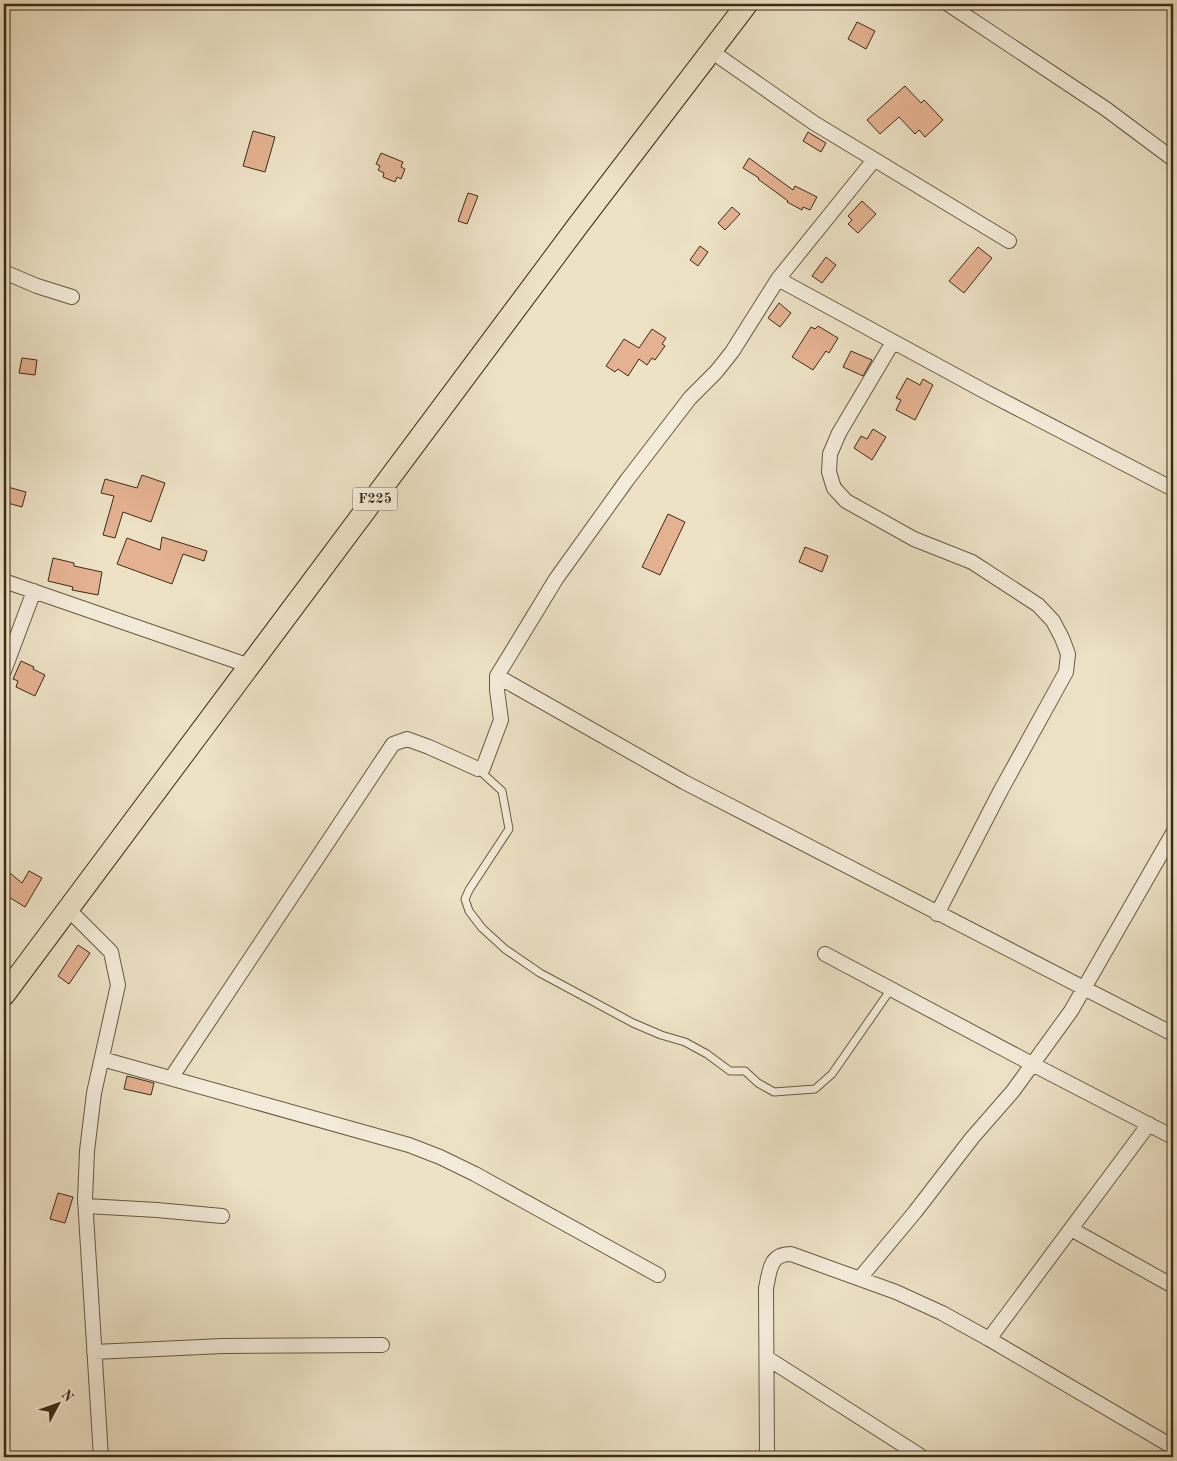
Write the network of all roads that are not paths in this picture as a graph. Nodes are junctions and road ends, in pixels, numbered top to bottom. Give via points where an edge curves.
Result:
1 (747, 4) edge
2 (948, 4) edge
3 (711, 51) junction
4 (1173, 159) edge
5 (874, 160) junction
6 (1009, 241) dead end
7 (4, 272) edge
8 (778, 279) junction
9 (72, 297) dead end
10 (893, 342) junction
11 (1173, 489) edge
12 (4, 581) edge
13 (34, 591) junction
14 (250, 666) junction
15 (4, 671) edge
16 (497, 676) junction
17 (478, 769) junction
18 (1173, 833) edge
19 (68, 908) junction
20 (938, 914) junction
21 (824, 954) dead end
22 (11, 974) edge
23 (1084, 988) junction
24 (890, 989) junction
25 (4, 995) edge
26 (1173, 1034) edge
27 (102, 1059) junction
28 (1032, 1064) junction
29 (171, 1078) junction
30 (1149, 1124) junction
31 (1173, 1137) edge
32 (86, 1206) junction
33 (222, 1216) dead end
34 (1071, 1229) junction
35 (658, 1275) dead end
36 (860, 1278) junction
37 (1173, 1286) edge
38 (989, 1338) junction
39 (382, 1345) dead end
40 (94, 1352) junction
41 (767, 1358) junction
42 (1173, 1447) edge
43 (101, 1457) edge
44 (767, 1457) edge
45 (922, 1457) edge

1 - 3 main road, F225
2 - 4 street via 1106,109
3 - 5 street
3 - 14 main road, F225
5 - 6 street
5 - 8 street
7 - 9 street
8 - 10 street
8 - 16 street via 732,352 680,409 556,579
10 - 11 street
10 - 20 street via 830,454 829,472 834,488 846,501 914,539 972,562 1038,605 1053,621 1068,654 1066,672
12 - 13 street
13 - 14 street
13 - 15 street
14 - 19 main road, F225
16 - 17 street via 501,720 484,766
16 - 20 street via 684,782
17 - 24 lane via 502,791 509,829 469,890 465,899 469,911 505,949 633,1023 685,1042 730,1071 745,1071 774,1092 797,1092 815,1089 832,1074
17 - 29 street via 407,739 393,744
18 - 23 street
19 - 22 main road, F225
19 - 27 street via 112,952 118,985
20 - 23 street
21 - 24 street
22 - 25 main road, F225
23 - 26 street
23 - 28 street via 1072,1011
24 - 28 street
27 - 29 street
27 - 32 street via 87,1151
28 - 30 street
28 - 36 street
29 - 35 street via 409,1145 440,1157
30 - 31 street
30 - 34 street
32 - 33 street
32 - 40 street
34 - 37 street
34 - 38 street
36 - 38 street via 942,1313
36 - 41 street via 791,1254 777,1257 771,1264 766,1288
38 - 42 street
39 - 40 street via 223,1346
40 - 43 street
41 - 44 street
41 - 45 street

